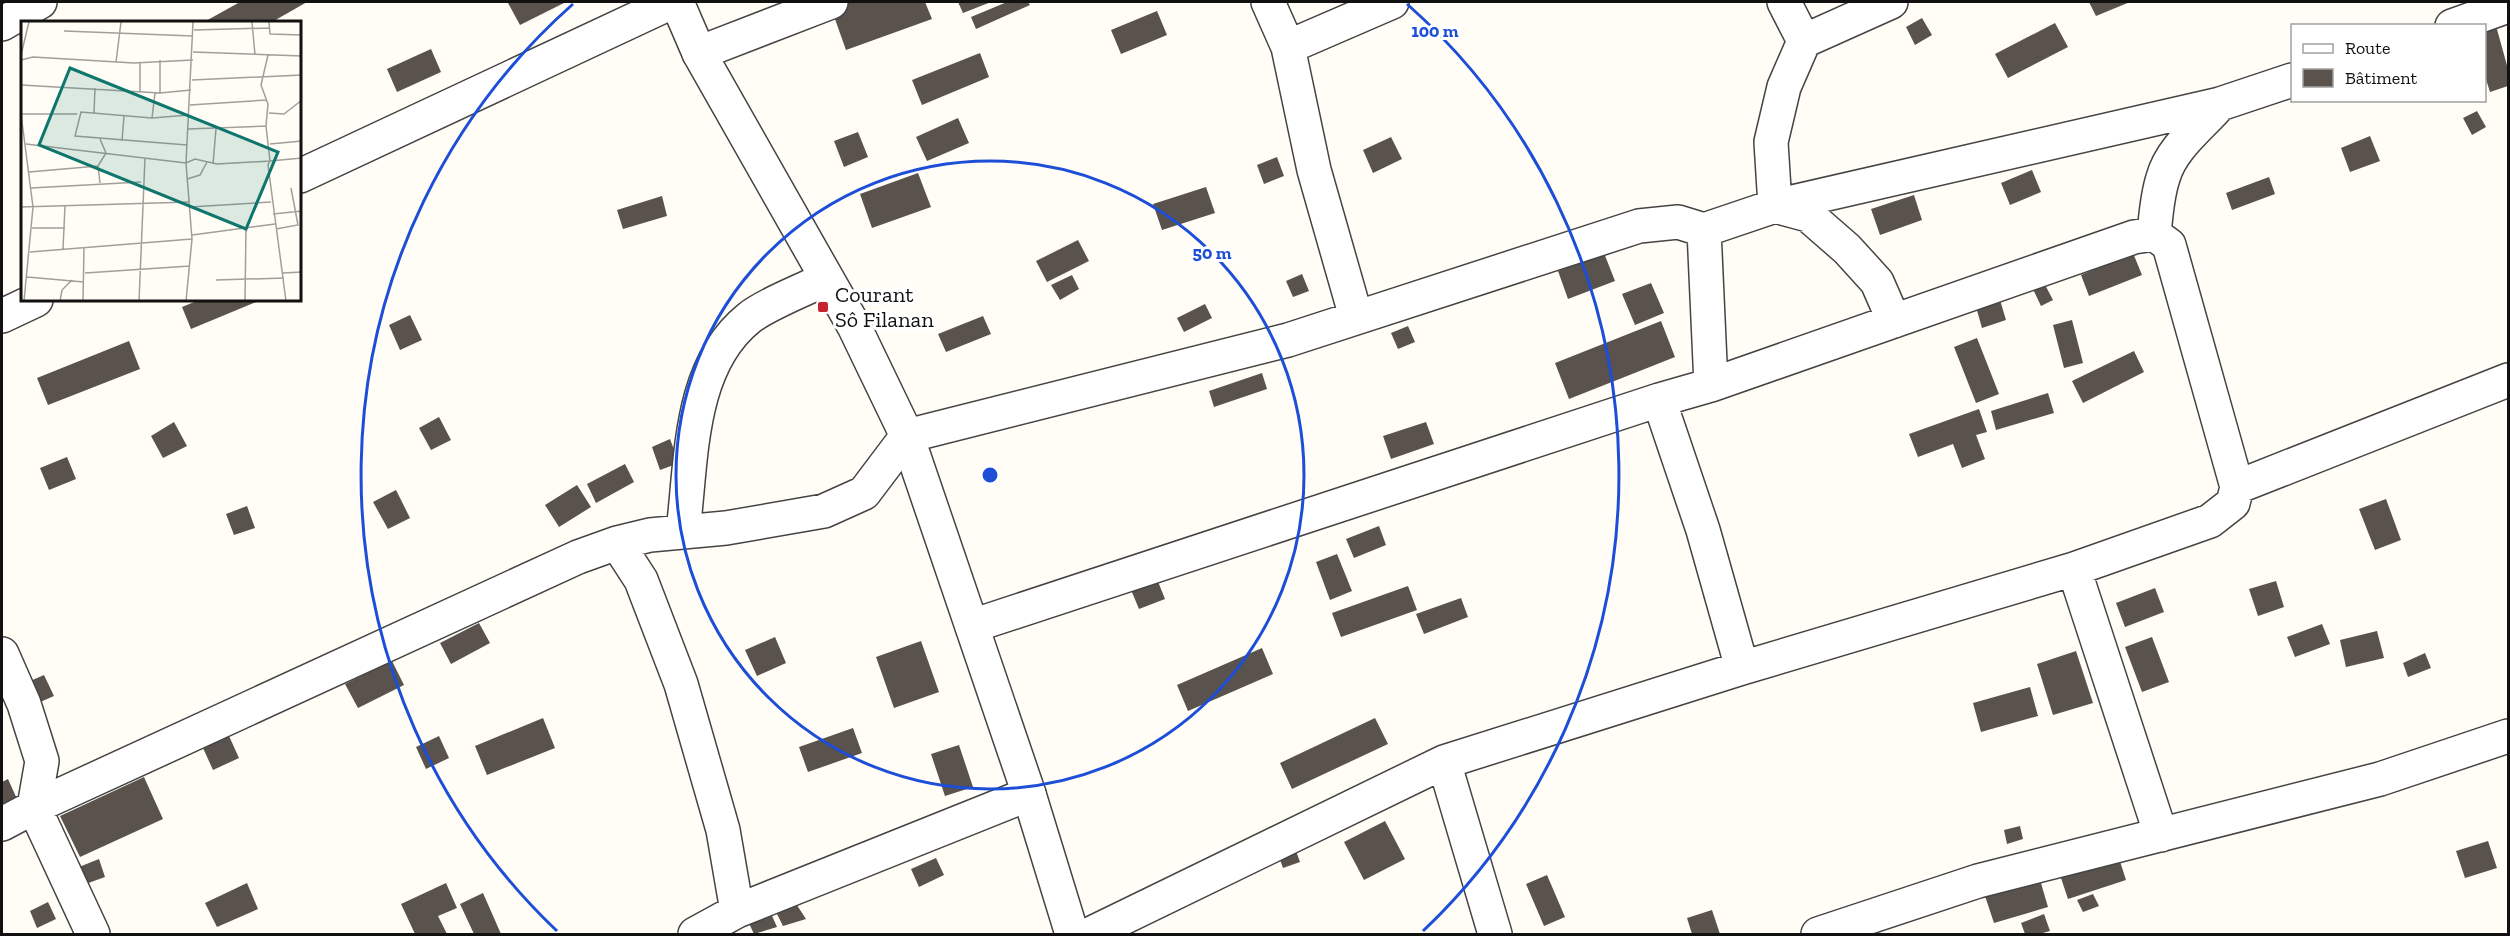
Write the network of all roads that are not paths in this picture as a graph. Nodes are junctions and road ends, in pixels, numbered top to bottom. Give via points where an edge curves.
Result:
1 (675, 2) edge
2 (831, 2) edge
3 (1268, 2) edge
4 (1392, 2) edge
5 (1784, 2) edge
6 (1891, 2) edge
7 (2508, 6) edge
8 (2458, 24) edge
9 (1804, 40) junction
10 (1288, 47) junction
11 (699, 53) junction
12 (2291, 80) edge
13 (2220, 104) junction
14 (302, 175) edge
15 (1775, 206) junction
16 (1704, 230) junction
17 (2154, 234) junction
18 (826, 279) junction
19 (32, 302) edge
20 (2, 316) edge
21 (1356, 317) junction
22 (1894, 321) junction
23 (2508, 381) edge
24 (1711, 385) junction
25 (1659, 400) junction
26 (907, 436) junction
27 (2237, 487) junction
28 (683, 531) junction
29 (617, 543) junction
30 (2074, 569) junction
31 (972, 626) junction
32 (2, 654) edge
33 (1742, 668) junction
34 (2508, 736) edge
35 (1444, 762) junction
36 (1029, 794) junction
37 (34, 807) junction
38 (2, 824) edge
39 (2161, 835) junction
40 (737, 911) junction
41 (93, 934) edge
42 (695, 934) edge
43 (1072, 934) edge
44 (1090, 934) edge
45 (1495, 934) edge
46 (1818, 934) edge

1 - 11 street
1 - 14 street
2 - 11 street
3 - 10 street
4 - 10 street
5 - 9 street
6 - 9 street
7 - 8 street
9 - 15 street via 1784,87 1771,142
10 - 21 street via 1314,170
11 - 18 street
12 - 13 street
13 - 15 street
13 - 17 street via 2177,150 2163,175
15 - 16 street
15 - 22 street via 1808,215 1846,249 1877,282
16 - 21 street via 1678,222 1639,226
16 - 24 street
17 - 22 street via 2134,237
17 - 27 street via 2169,245
18 - 26 street via 854,326
18 - 28 street via 750,317 727,340 710,366 698,403
19 - 20 street
21 - 26 street via 1288,340
22 - 24 street
23 - 27 street
24 - 25 street
25 - 31 street
25 - 33 street via 1704,530
26 - 28 street via 864,493 824,511 726,528
26 - 31 street
27 - 30 street via 2233,503 2210,521
28 - 29 street
29 - 37 street via 578,557
29 - 40 street via 640,580 681,684 723,830
30 - 33 street
30 - 39 street
31 - 36 street
32 - 37 street via 24,704 42,761
33 - 35 street
34 - 39 street via 2380,779
35 - 44 street
35 - 45 street
36 - 40 street
36 - 43 street
37 - 38 street
37 - 41 street
39 - 46 street via 1978,882
40 - 42 street

